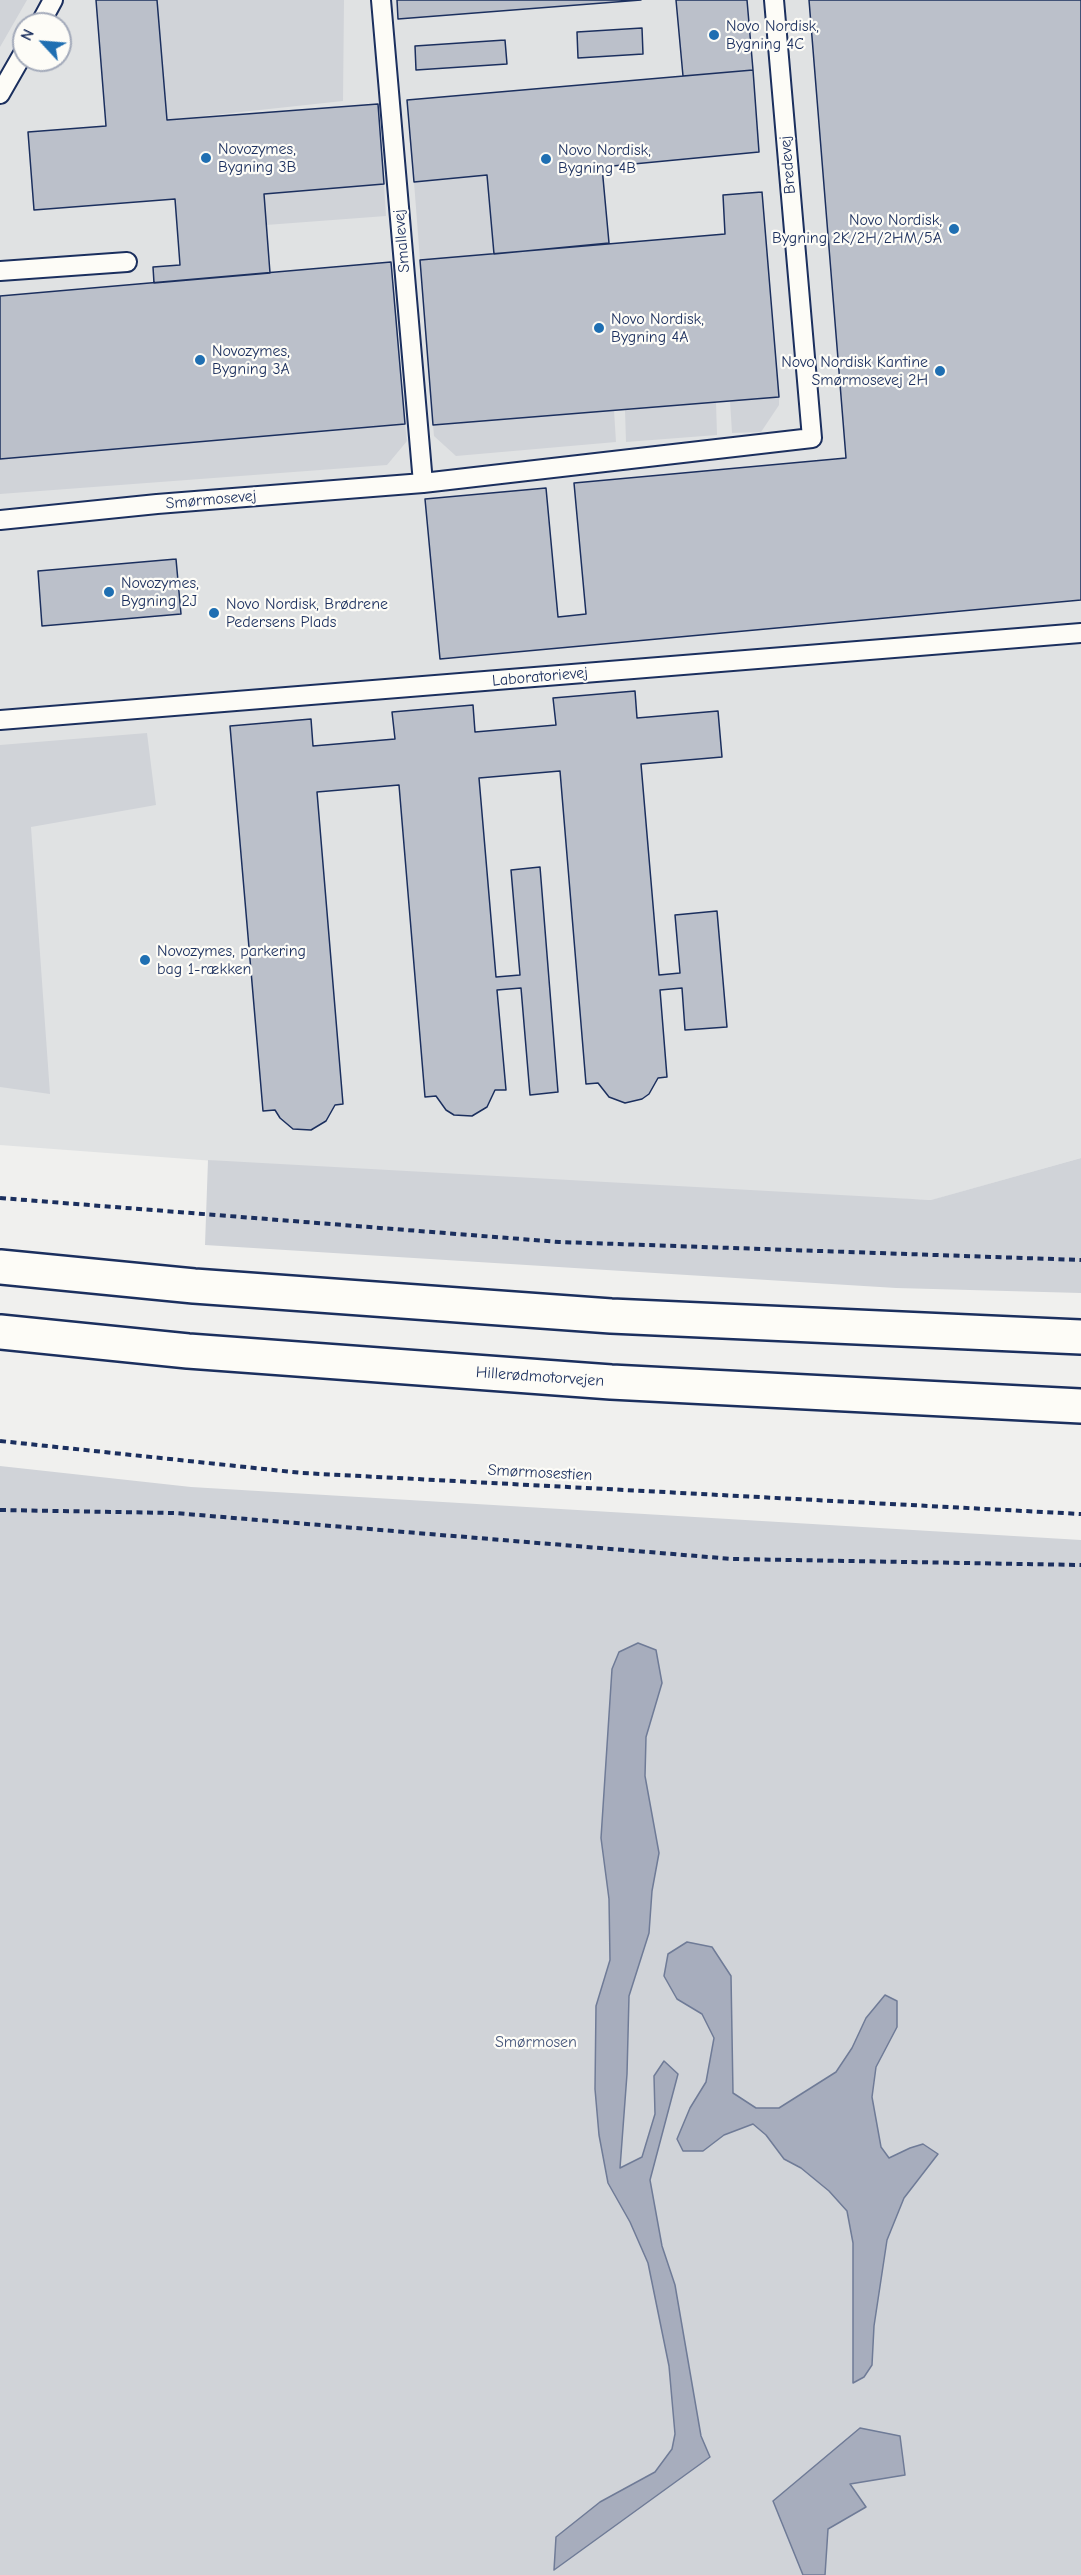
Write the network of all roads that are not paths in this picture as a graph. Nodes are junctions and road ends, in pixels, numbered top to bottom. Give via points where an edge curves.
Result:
1 (381, 0) edge
2 (774, 0) edge
3 (12, 72) edge
4 (0, 94) edge
5 (127, 262) dead end
6 (0, 271) edge
7 (812, 438) joint
8 (423, 483) junction
9 (0, 520) edge
10 (1081, 633) edge
11 (0, 720) edge
12 (0, 1267) edge
13 (0, 1332) edge
14 (1081, 1337) edge
15 (1081, 1406) edge

1 - 8 lane, Smallevej
2 - 7 lane, Bredevej
3 - 4 lane
5 - 6 lane
7 - 8 lane, Smørmosevej
8 - 9 lane, Smørmosevej
10 - 11 lane, Laboratorievej
12 - 14 highway via 194,1286 611,1317
13 - 15 highway, Hillerødmotorvejen via 188,1352 610,1382

